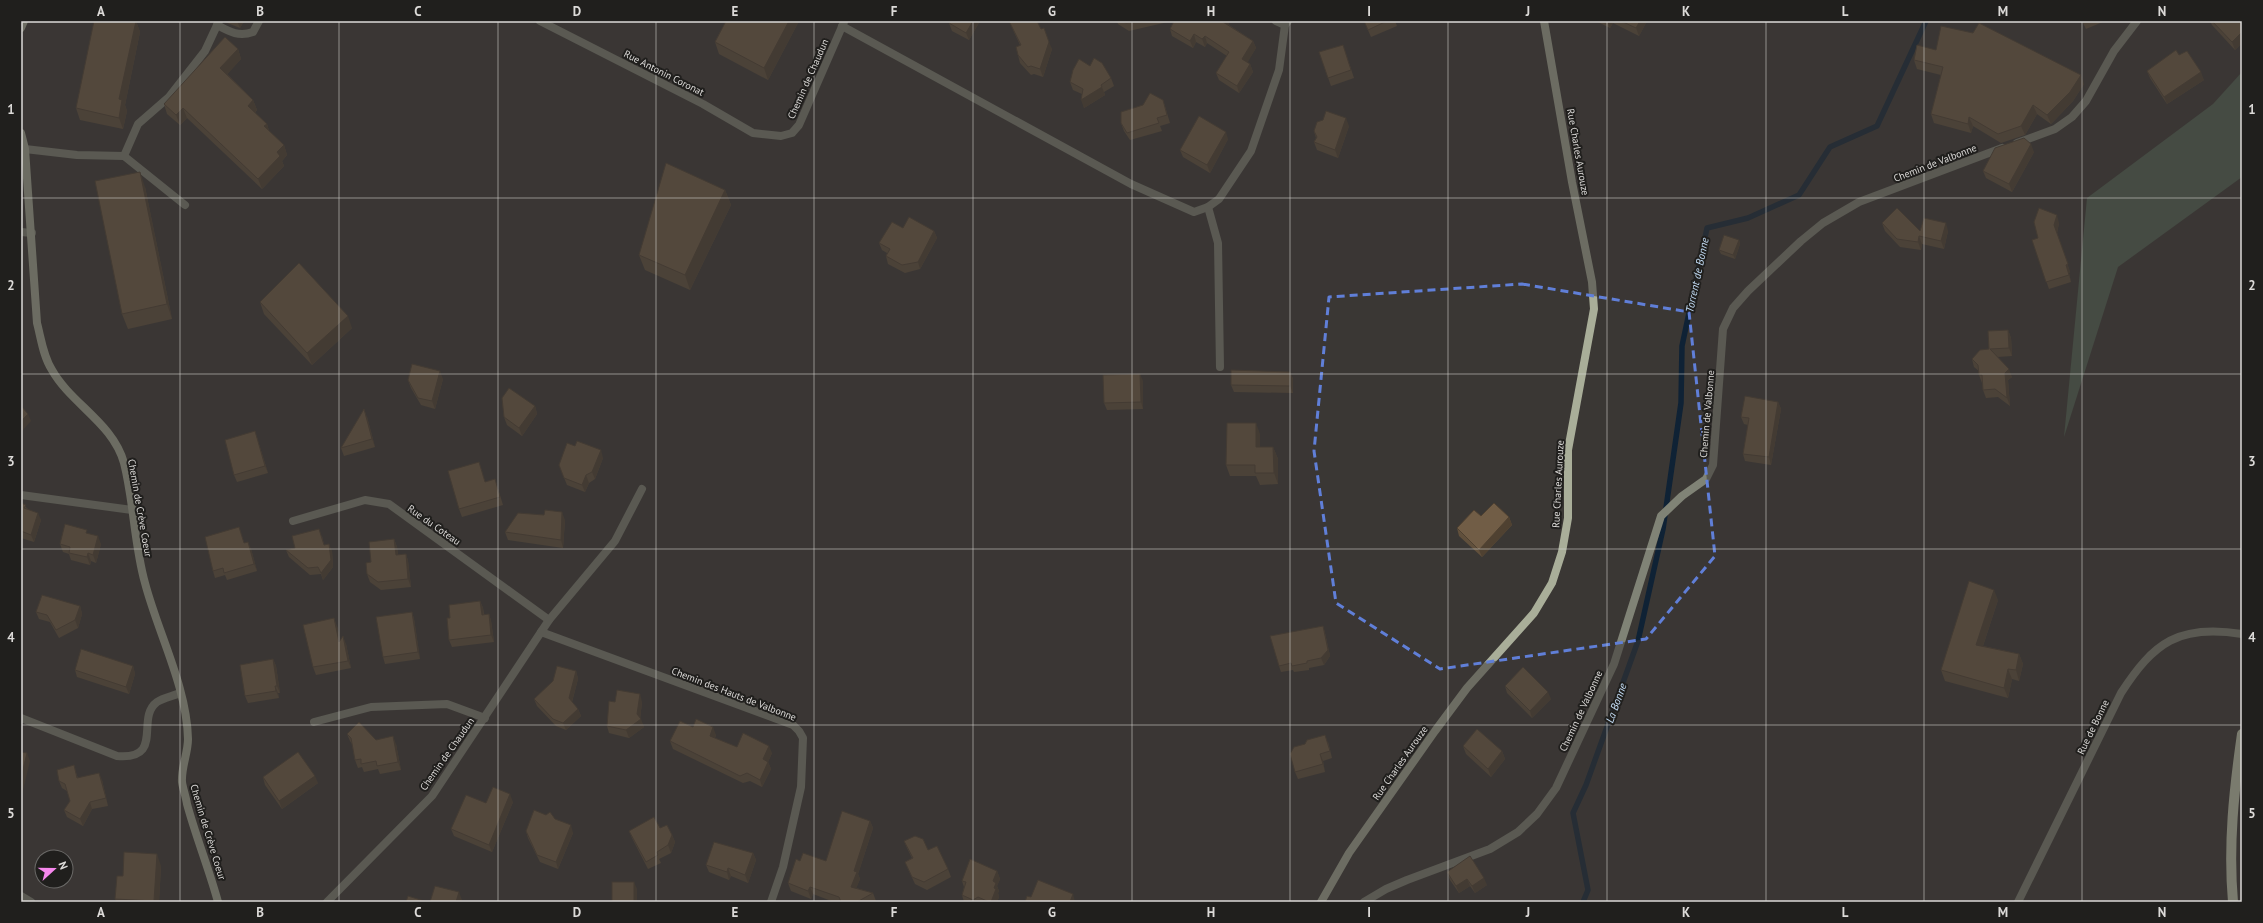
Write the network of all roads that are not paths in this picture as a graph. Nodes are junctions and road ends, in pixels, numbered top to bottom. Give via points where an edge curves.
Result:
1 (24, 21) edge
2 (258, 21) edge
3 (540, 21) edge
4 (1276, 21) edge
5 (1544, 21) edge
6 (2137, 21) edge
7 (218, 23) edge
8 (843, 23) edge
9 (1287, 23) edge
10 (21, 28) edge
11 (21, 133) edge
12 (781, 136) joint
13 (25, 149) junction
14 (124, 156) junction
15 (185, 205) dead end
16 (1208, 207) junction
17 (21, 232) edge
18 (32, 233) junction
19 (1220, 366) dead end
20 (642, 489) dead end
21 (21, 495) edge
22 (132, 510) junction
23 (293, 521) dead end
24 (549, 620) junction
25 (541, 632) junction
26 (2242, 634) edge
27 (180, 693) junction
28 (21, 718) edge
29 (485, 718) junction
30 (314, 722) dead end
31 (2242, 734) edge
32 (21, 896) edge
33 (31, 902) edge
34 (218, 902) edge
35 (327, 902) edge
36 (771, 902) edge
37 (1321, 902) edge
38 (1364, 902) edge
39 (2018, 902) edge
40 (2234, 902) edge

1 - 10 street
2 - 7 street via 253,32 245,35 235,34
3 - 12 street, Rue Antonin Coronat via 703,104 753,133
4 - 9 street
5 - 37 street, Rue Charles Aurouze via 1592,282 1594,309 1568,450 1568,518 1562,552 1552,583 1534,613 1467,688 1435,731 1349,853
6 - 38 street, Chemin de Valbonne via 2114,51 2086,101 2072,117 2055,129 1859,202 1823,223 1800,241 1733,308 1723,329 1713,465 1706,480 1682,496 1661,516 1614,664 1556,788 1537,814 1518,832 1490,849 1407,880
7 - 14 street via 205,51 169,97 138,124
8 - 12 street, Chemin de Chaudun via 799,125 792,132
8 - 16 street via 1131,184 1194,212
9 - 16 street via 1279,70 1251,151 1219,199
11 - 13 street, Chemin de Crève Coeur
13 - 14 street via 77,155
13 - 18 street, Chemin de Crève Coeur
14 - 15 street
16 - 19 street via 1218,243
17 - 18 street
18 - 22 street, Chemin de Crève Coeur via 37,323 51,370 114,440 124,462
20 - 24 street, Chemin de Chaudun via 615,541
21 - 22 street
22 - 27 street, Chemin de Crève Coeur via 137,552 145,585
23 - 24 street, Rue du Coteau via 365,500 389,504
24 - 25 street, Chemin de Chaudun
25 - 29 street, Chemin de Chaudun
25 - 36 street, Chemin des Hauts de Valbonne via 793,725 799,731 803,738 801,787 783,867
26 - 39 street, Rue de Bonne via 2214,630 2181,636 2149,655 2120,694
27 - 28 street via 156,702 150,712 145,745 129,757 117,756
27 - 34 street, Chemin de Crève Coeur via 188,740 182,782 191,819
29 - 30 street via 447,704 371,707
29 - 35 street, Chemin de Chaudun via 432,796
31 - 40 main road via 2231,831
32 - 33 street

